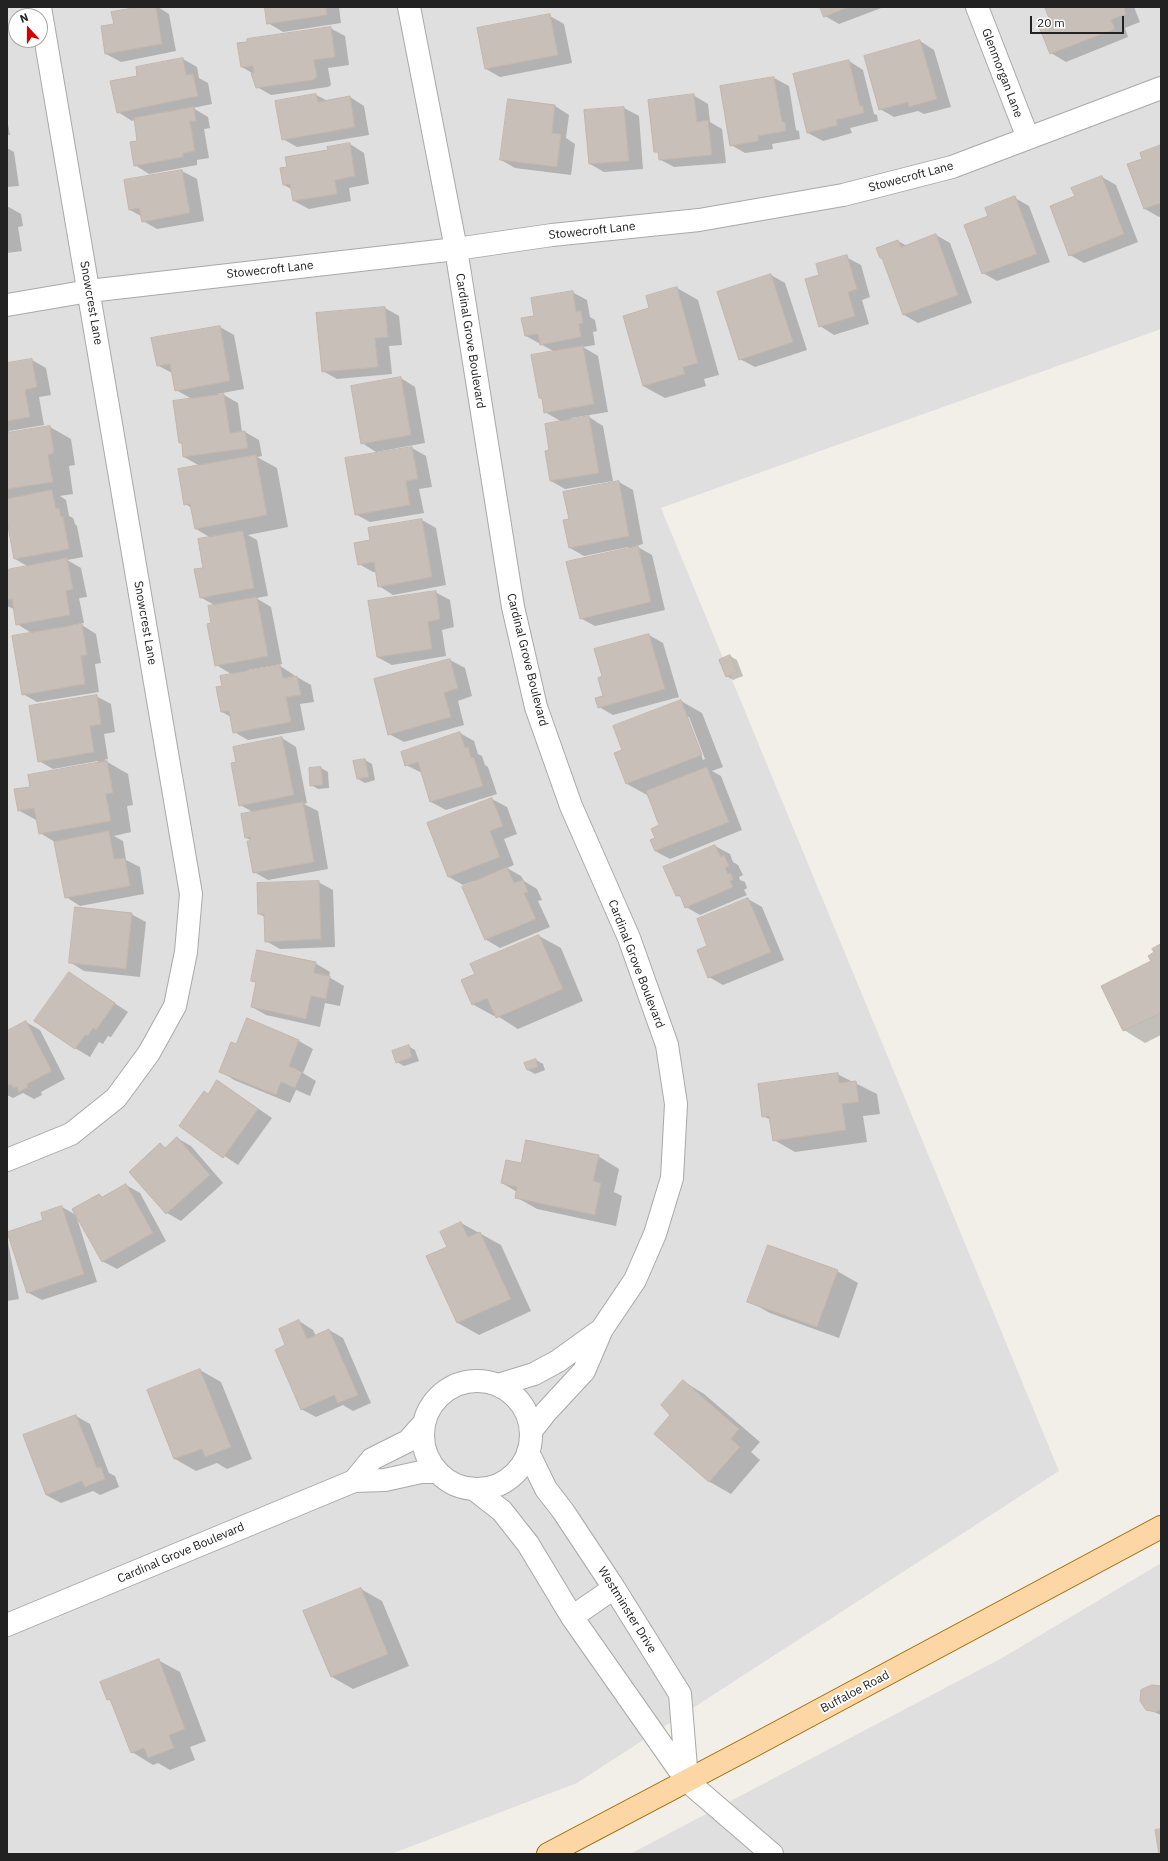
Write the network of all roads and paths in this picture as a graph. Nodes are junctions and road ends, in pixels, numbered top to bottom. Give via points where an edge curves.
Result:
1 (40, 7) edge
2 (409, 7) edge
3 (977, 7) edge
4 (1161, 88) edge
5 (1028, 138) junction
6 (456, 249) junction
7 (89, 290) junction
8 (7, 304) edge
9 (7, 1160) edge
10 (602, 1329) junction
11 (498, 1385) junction
12 (424, 1423) junction
13 (531, 1431) junction
14 (528, 1452) junction
15 (438, 1472) junction
16 (354, 1481) junction
17 (474, 1489) junction
18 (1161, 1527) edge
19 (614, 1588) junction
20 (572, 1617) junction
21 (7, 1625) edge
22 (687, 1781) junction
23 (548, 1854) edge
24 (772, 1854) edge

1 - 7 street, Snowcrest Lane
2 - 6 street, Cardinal Grove Boulevard
3 - 5 street, Glenmorgan Lane
4 - 5 street, Stowecroft Lane
5 - 6 street, Stowecroft Lane via 952,167 843,195 700,220 552,235
6 - 7 street, Stowecroft Lane
6 - 10 street, Cardinal Grove Boulevard via 513,607 536,707 571,806 632,945 667,1045 676,1104 672,1178 655,1234 635,1280
7 - 8 street, Stowecroft Lane
7 - 9 street, Snowcrest Lane via 191,894 186,952 175,1006 149,1053 116,1098 71,1134
10 - 11 street, Cardinal Grove Boulevard via 558,1361 534,1374
10 - 13 street, Cardinal Grove Boulevard via 584,1371
11 - 12 street, Cardinal Grove Boulevard via 483,1381 467,1382 452,1387 439,1396 430,1408
11 - 13 street, Cardinal Grove Boulevard via 511,1392 521,1403 528,1416
12 - 15 street, Cardinal Grove Boulevard via 423,1441 428,1458
12 - 16 street, Cardinal Grove Boulevard via 408,1441 372,1460
13 - 14 street, Cardinal Grove Boulevard
14 - 17 street, Cardinal Grove Boulevard via 520,1468 507,1479 491,1487
14 - 19 street, Westminster Drive via 546,1489
15 - 16 street, Cardinal Grove Boulevard via 421,1472 385,1480
15 - 17 street, Cardinal Grove Boulevard via 461,1486
16 - 21 street, Cardinal Grove Boulevard
17 - 20 street via 502,1510 528,1544
18 - 22 main road, Buffaloe Road
19 - 20 street
19 - 22 street, Westminster Drive via 680,1694
20 - 22 street
22 - 23 main road, Buffaloe Road
22 - 24 street

